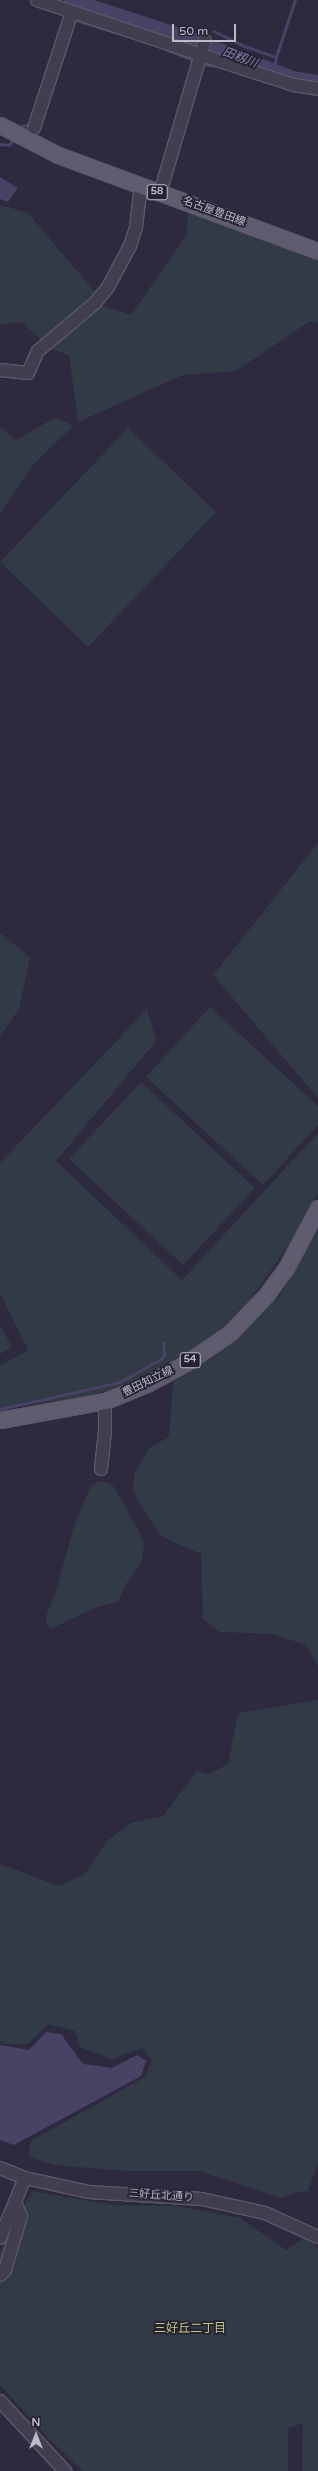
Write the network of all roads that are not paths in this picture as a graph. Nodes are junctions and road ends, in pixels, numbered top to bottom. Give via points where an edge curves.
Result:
1 (37, 0) edge
2 (72, 12) junction
3 (205, 40) dead end
4 (201, 53) junction
5 (318, 89) edge
6 (0, 125) edge
7 (34, 128) dead end
8 (141, 185) junction
9 (160, 193) junction
10 (318, 251) edge
11 (0, 370) edge
12 (318, 1208) edge
13 (106, 1400) junction
14 (0, 1420) edge
15 (101, 1469) dead end
16 (0, 2168) edge
17 (25, 2178) junction
18 (15, 2202) junction
19 (1, 2231) edge
20 (318, 2237) edge
21 (0, 2275) edge
22 (0, 2401) edge
23 (54, 2459) junction
24 (54, 2471) edge
25 (64, 2471) edge

1 - 2 street
2 - 4 street
2 - 7 street
3 - 4 street
4 - 5 street via 294,85
4 - 9 street
6 - 8 main road, 名古屋豊田線 / 58 via 58,155
8 - 9 main road, 名古屋豊田線 / 58
8 - 11 street via 136,227 130,246 108,287 95,303 38,351 28,373
9 - 10 main road, 名古屋豊田線 / 58
12 - 13 main road, 豊田知立線 / 54 via 278,1278 251,1313 230,1333 186,1363 147,1384
13 - 14 main road, 豊田知立線 / 54
13 - 15 street
16 - 17 street, 三好丘北通り
17 - 18 street
17 - 20 street, 三好丘北通り via 89,2192 202,2198 265,2213
18 - 19 street
18 - 21 street via 21,2216 5,2270
22 - 23 street
23 - 24 street
23 - 25 street

